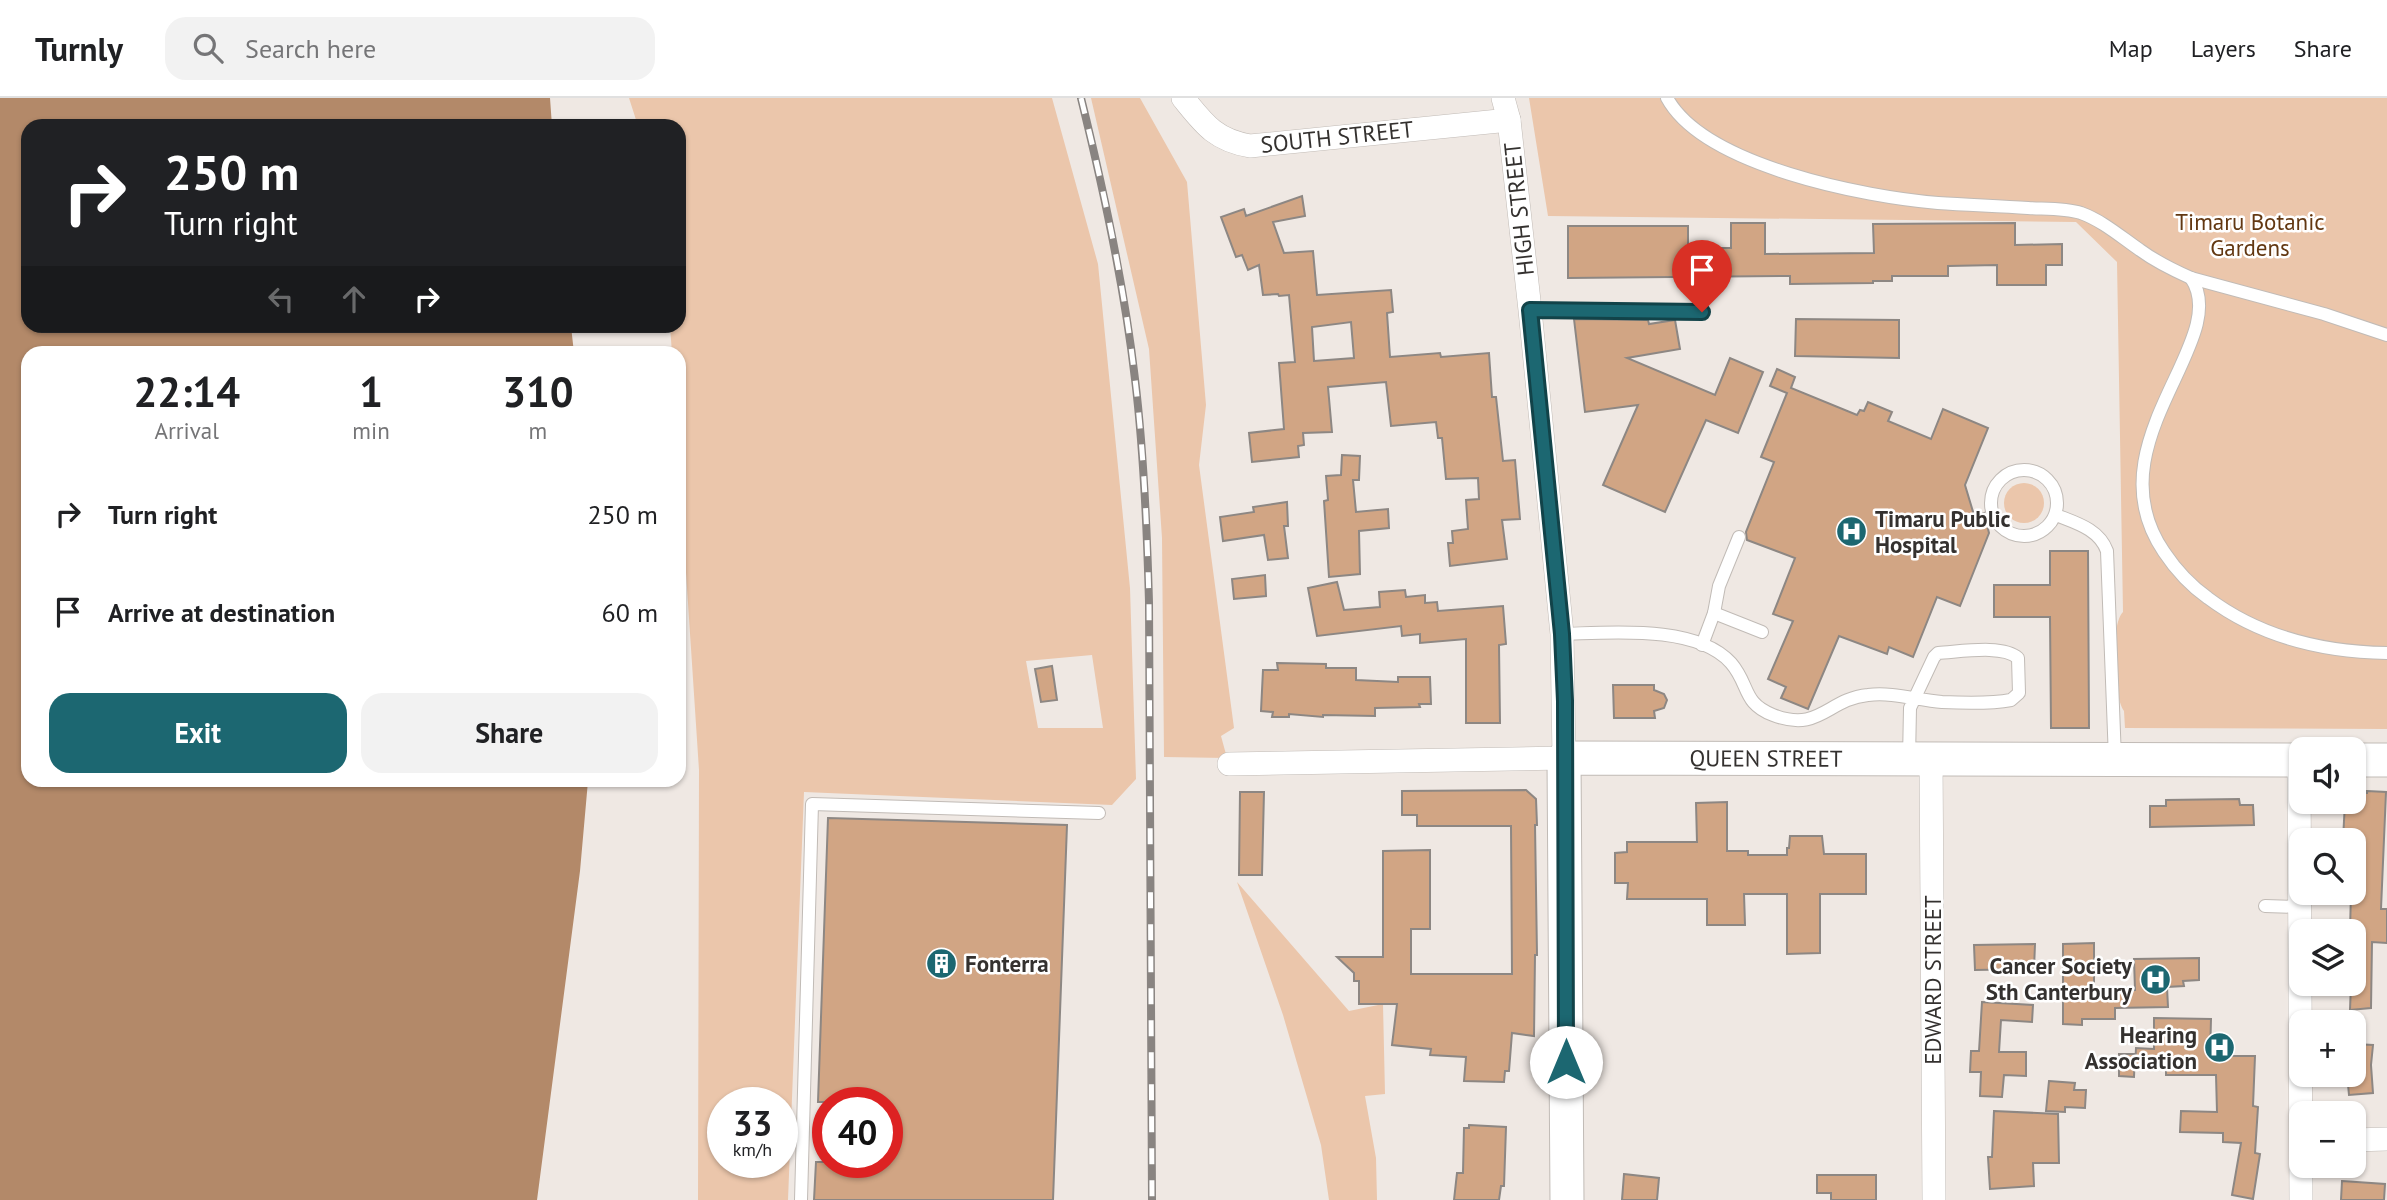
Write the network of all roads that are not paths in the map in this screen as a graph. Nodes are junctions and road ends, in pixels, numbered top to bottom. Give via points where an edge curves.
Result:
1 (1183, 98) edge
2 (1667, 98) edge
3 (1506, 109) edge
4 (2191, 278) junction
5 (1530, 310) junction
6 (1702, 312) dead end
7 (2387, 335) edge
8 (2056, 515) junction
9 (1739, 537) dead end
10 (1714, 613) junction
11 (1762, 632) dead end
12 (1562, 634) junction
13 (1702, 645) junction
14 (2387, 653) edge
15 (1914, 697) junction
16 (1564, 758) junction
17 (1920, 759) junction
18 (2115, 760) junction
19 (2289, 760) edge
20 (2366, 760) edge
21 (2387, 760) edge
22 (1229, 764) dead end
23 (1099, 813) dead end
24 (2300, 814) edge
25 (2265, 906) dead end
26 (2299, 907) junction
27 (2301, 1101) edge
28 (2387, 1139) edge
29 (2366, 1140) edge
30 (2301, 1178) edge
31 (802, 1200) edge
32 (1567, 1200) edge
33 (1934, 1200) edge
34 (2301, 1200) edge

1 - 3 street, SOUTH STREET via 1206,127 1232,143 1250,146
2 - 4 lane via 1684,120 1716,144 1780,171 1898,198 2080,213
3 - 5 street, HIGH STREET
4 - 7 lane
4 - 14 lane via 2199,303 2195,334 2154,422 2143,463 2142,492 2157,542 2199,592 2244,622 2316,646
5 - 6 lane
5 - 12 street, HIGH STREET
8 - 8 lane via 2042,531 2011,534 1992,510 1994,488 2010,472 2021,469 2043,474 2057,492
8 - 18 lane via 2090,529 2106,551
9 - 10 lane via 1719,586
10 - 11 lane
10 - 13 lane
12 - 13 lane via 1664,635
12 - 16 street, HIGH STREET
13 - 15 lane via 1729,661 1750,701 1775,716 1809,720 1848,698
15 - 15 lane via 1938,653 2001,650 2018,658 2019,693 2011,700 1941,702
15 - 17 lane via 1908,720
16 - 17 street, QUEEN STREET
16 - 22 street, QUEEN STREET
16 - 32 street, HIGH STREET
17 - 18 street, QUEEN STREET
17 - 33 street, EDWARD STREET
18 - 19 street, QUEEN STREET
20 - 21 street
23 - 31 lane via 812,804
24 - 26 street
25 - 26 lane
26 - 27 street
28 - 29 street
30 - 34 street

